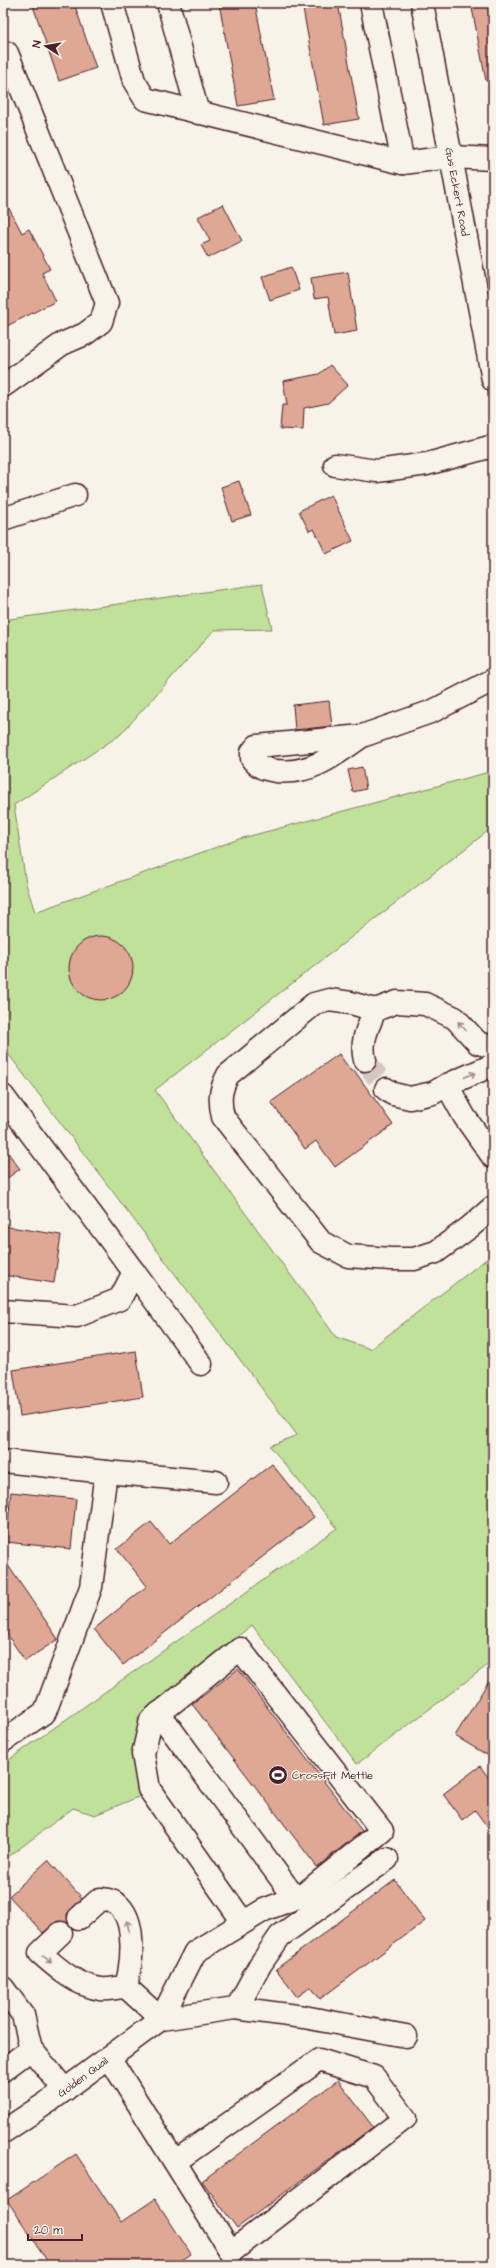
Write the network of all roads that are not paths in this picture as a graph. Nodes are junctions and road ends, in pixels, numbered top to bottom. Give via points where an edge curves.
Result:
1 (112, 3) edge
2 (168, 3) edge
3 (371, 3) edge
4 (422, 3) edge
5 (3, 54) edge
6 (198, 113) junction
7 (451, 157) junction
8 (493, 159) edge
9 (403, 163) junction
10 (487, 314) edge
11 (493, 380) edge
12 (3, 386) edge
13 (493, 446) edge
14 (335, 465) dead end
15 (74, 495) dead end
16 (3, 519) edge
17 (493, 680) edge
18 (362, 736) dead end
19 (375, 1010) junction
20 (493, 1045) edge
21 (365, 1060) tunnel mouth
22 (493, 1065) edge
23 (447, 1084) junction
24 (386, 1089) tunnel mouth
25 (3, 1096) edge
26 (493, 1158) edge
27 (493, 1208) edge
28 (134, 1272) junction
29 (3, 1311) edge
30 (201, 1364) dead end
31 (3, 1460) edge
32 (106, 1472) junction
33 (216, 1482) dead end
34 (159, 1713) junction
35 (3, 1741) edge
36 (387, 1859) dead end
37 (295, 1898) junction
38 (79, 1918) dead end
39 (243, 1922) junction
40 (61, 1933) dead end
41 (126, 1986) junction
42 (3, 1988) edge
43 (237, 2008) junction
44 (160, 2019) junction
45 (406, 2036) dead end
46 (31, 2049) junction
47 (109, 2057) junction
48 (3, 2070) edge
49 (65, 2090) junction
50 (3, 2132) edge
51 (176, 2161) junction

1 - 6 street via 134,81 145,99
2 - 6 street
3 - 9 street
4 - 7 street, Gus Eckert Road
5 - 12 street via 7,53 107,303 101,322 85,334 62,344
6 - 9 street
7 - 8 street
7 - 9 street
7 - 10 street, Gus Eckert Road
10 - 11 street, Gus Eckert Road
13 - 14 street via 427,464 377,471
15 - 16 street
17 - 18 street via 433,711
20 -> 19 street via 478,1043 455,1018 425,1004 397,1002
19 - 21 street via 363,1044
19 - 27 street via 329,1000 314,1004 228,1075 220,1091 223,1117 321,1242 348,1256 414,1258 436,1252
23 -> 22 street
23 - 24 street via 433,1093 410,1098 393,1094
23 - 26 street via 464,1116
25 - 28 street
28 - 29 street via 120,1299 77,1316
28 - 30 street
31 - 32 street
32 - 33 street
32 - 35 street via 91,1587 45,1712
34 - 37 street
34 - 37 street via 240,1649 382,1831 303,1895
34 - 39 street via 150,1720 143,1754 149,1789
36 - 43 street via 280,1936 260,1965
37 - 39 street via 264,1910
41 -> 38 street via 131,1965 131,1942 126,1917 119,1905 108,1899 100,1900
39 - 44 street via 195,1952
40 -> 41 street via 40,1953 58,1968 82,1984 101,1989
41 - 44 street
42 - 46 street via 22,2014
43 - 44 street
43 - 45 street via 304,2017
44 - 47 street, Golden Quail
46 - 48 street
46 - 49 street
47 - 49 street, Golden Quail
47 - 51 street
49 - 50 street, Golden Quail
51 - 51 street via 231,2252 405,2118 374,2077 319,2060

